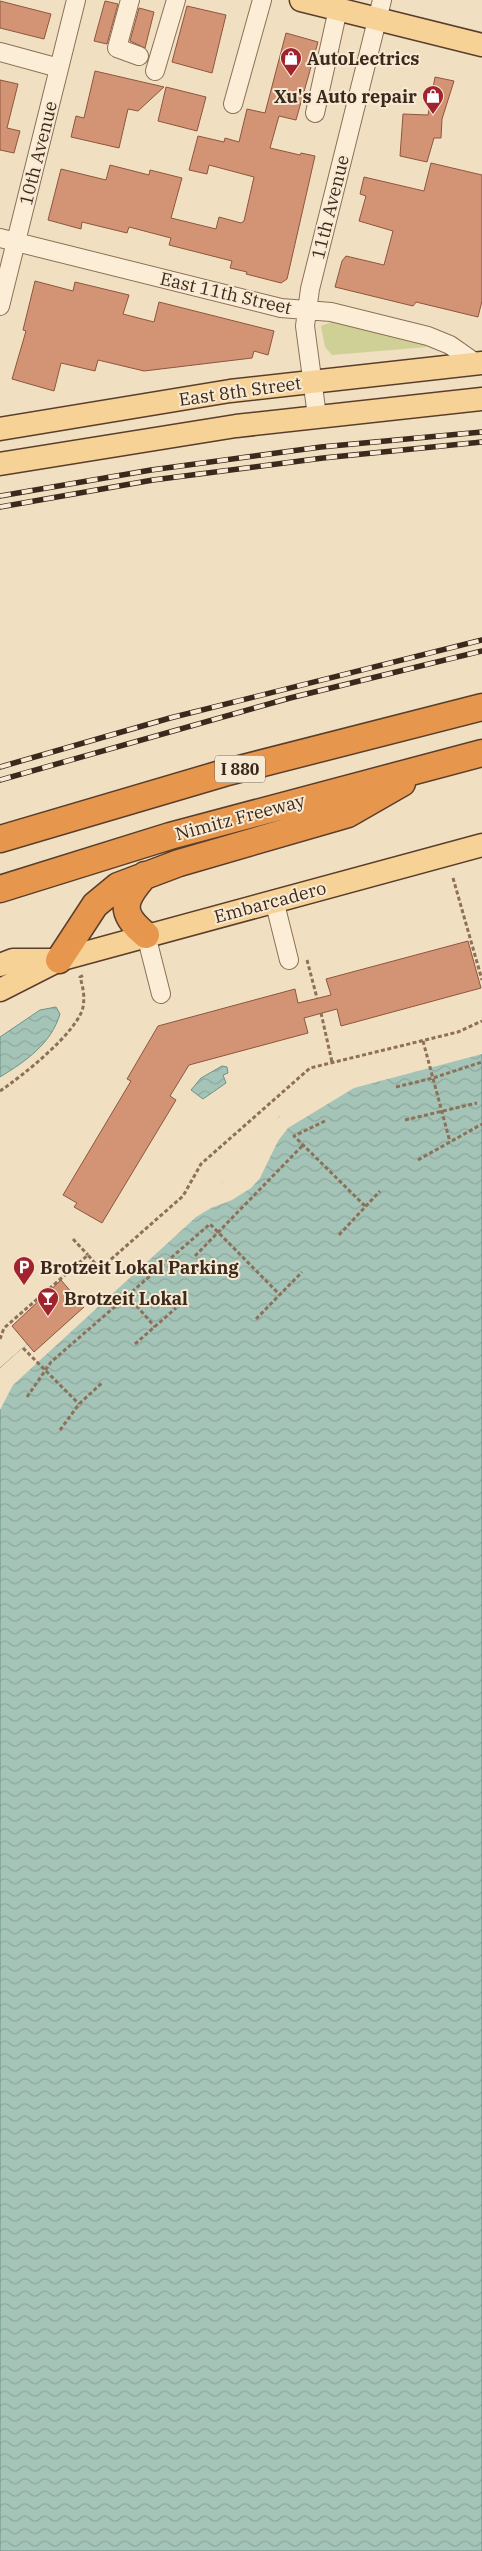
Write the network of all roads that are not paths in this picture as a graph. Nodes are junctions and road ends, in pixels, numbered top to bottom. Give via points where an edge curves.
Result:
1 (76, 0) edge
2 (130, 0) edge
3 (176, 0) edge
4 (262, 0) edge
5 (301, 0) edge
6 (338, 9) junction
7 (379, 9) edge
8 (482, 45) edge
9 (0, 52) edge
10 (139, 56) dead end
11 (59, 68) junction
12 (156, 70) dead end
13 (233, 104) dead end
14 (315, 113) dead end
15 (8, 240) edge
16 (0, 306) edge
17 (307, 310) junction
18 (480, 363) edge
19 (313, 381) junction
20 (482, 399) edge
21 (317, 416) junction
22 (0, 429) edge
23 (0, 464) edge
24 (482, 707) edge
25 (482, 753) edge
26 (435, 764) junction
27 (0, 839) edge
28 (482, 845) edge
29 (146, 874) junction
30 (0, 889) edge
31 (274, 900) junction
32 (146, 935) junction
33 (58, 960) junction
34 (289, 960) dead end
35 (0, 965) edge
36 (0, 990) edge
37 (161, 994) dead end

1 - 11 street, 10th Avenue
2 - 10 street via 117,48
3 - 12 street
4 - 13 street
5 - 6 main road
6 - 7 main road
6 - 14 street
7 - 8 main road
7 - 17 street, 11th Avenue
9 - 11 street
11 - 15 street, 10th Avenue
15 - 16 street, 10th Avenue
15 - 17 street, East 11th Street via 281,308
17 - 18 street, East 11th Street via 331,312 428,336
17 - 19 street, 11th Avenue via 305,326
18 - 19 main road, East 8th Street
19 - 21 street, 11th Avenue
19 - 22 main road, East 8th Street
20 - 21 main road, East 8th Street
21 - 23 main road, East 8th Street via 156,437
24 - 27 highway, I 880 via 224,773
25 - 26 highway, Nimitz Freeway
26 - 29 highway via 348,814
26 - 30 highway, Nimitz Freeway via 161,839
28 - 31 main road, Embarcadero
29 - 32 highway via 128,895 126,905 127,916
29 - 33 highway via 118,886 95,905
31 - 32 main road, Embarcadero
31 - 34 street
32 - 33 main road, Embarcadero
32 - 37 street
33 - 35 main road, Embarcadero via 13,960
33 - 36 main road, Embarcadero

